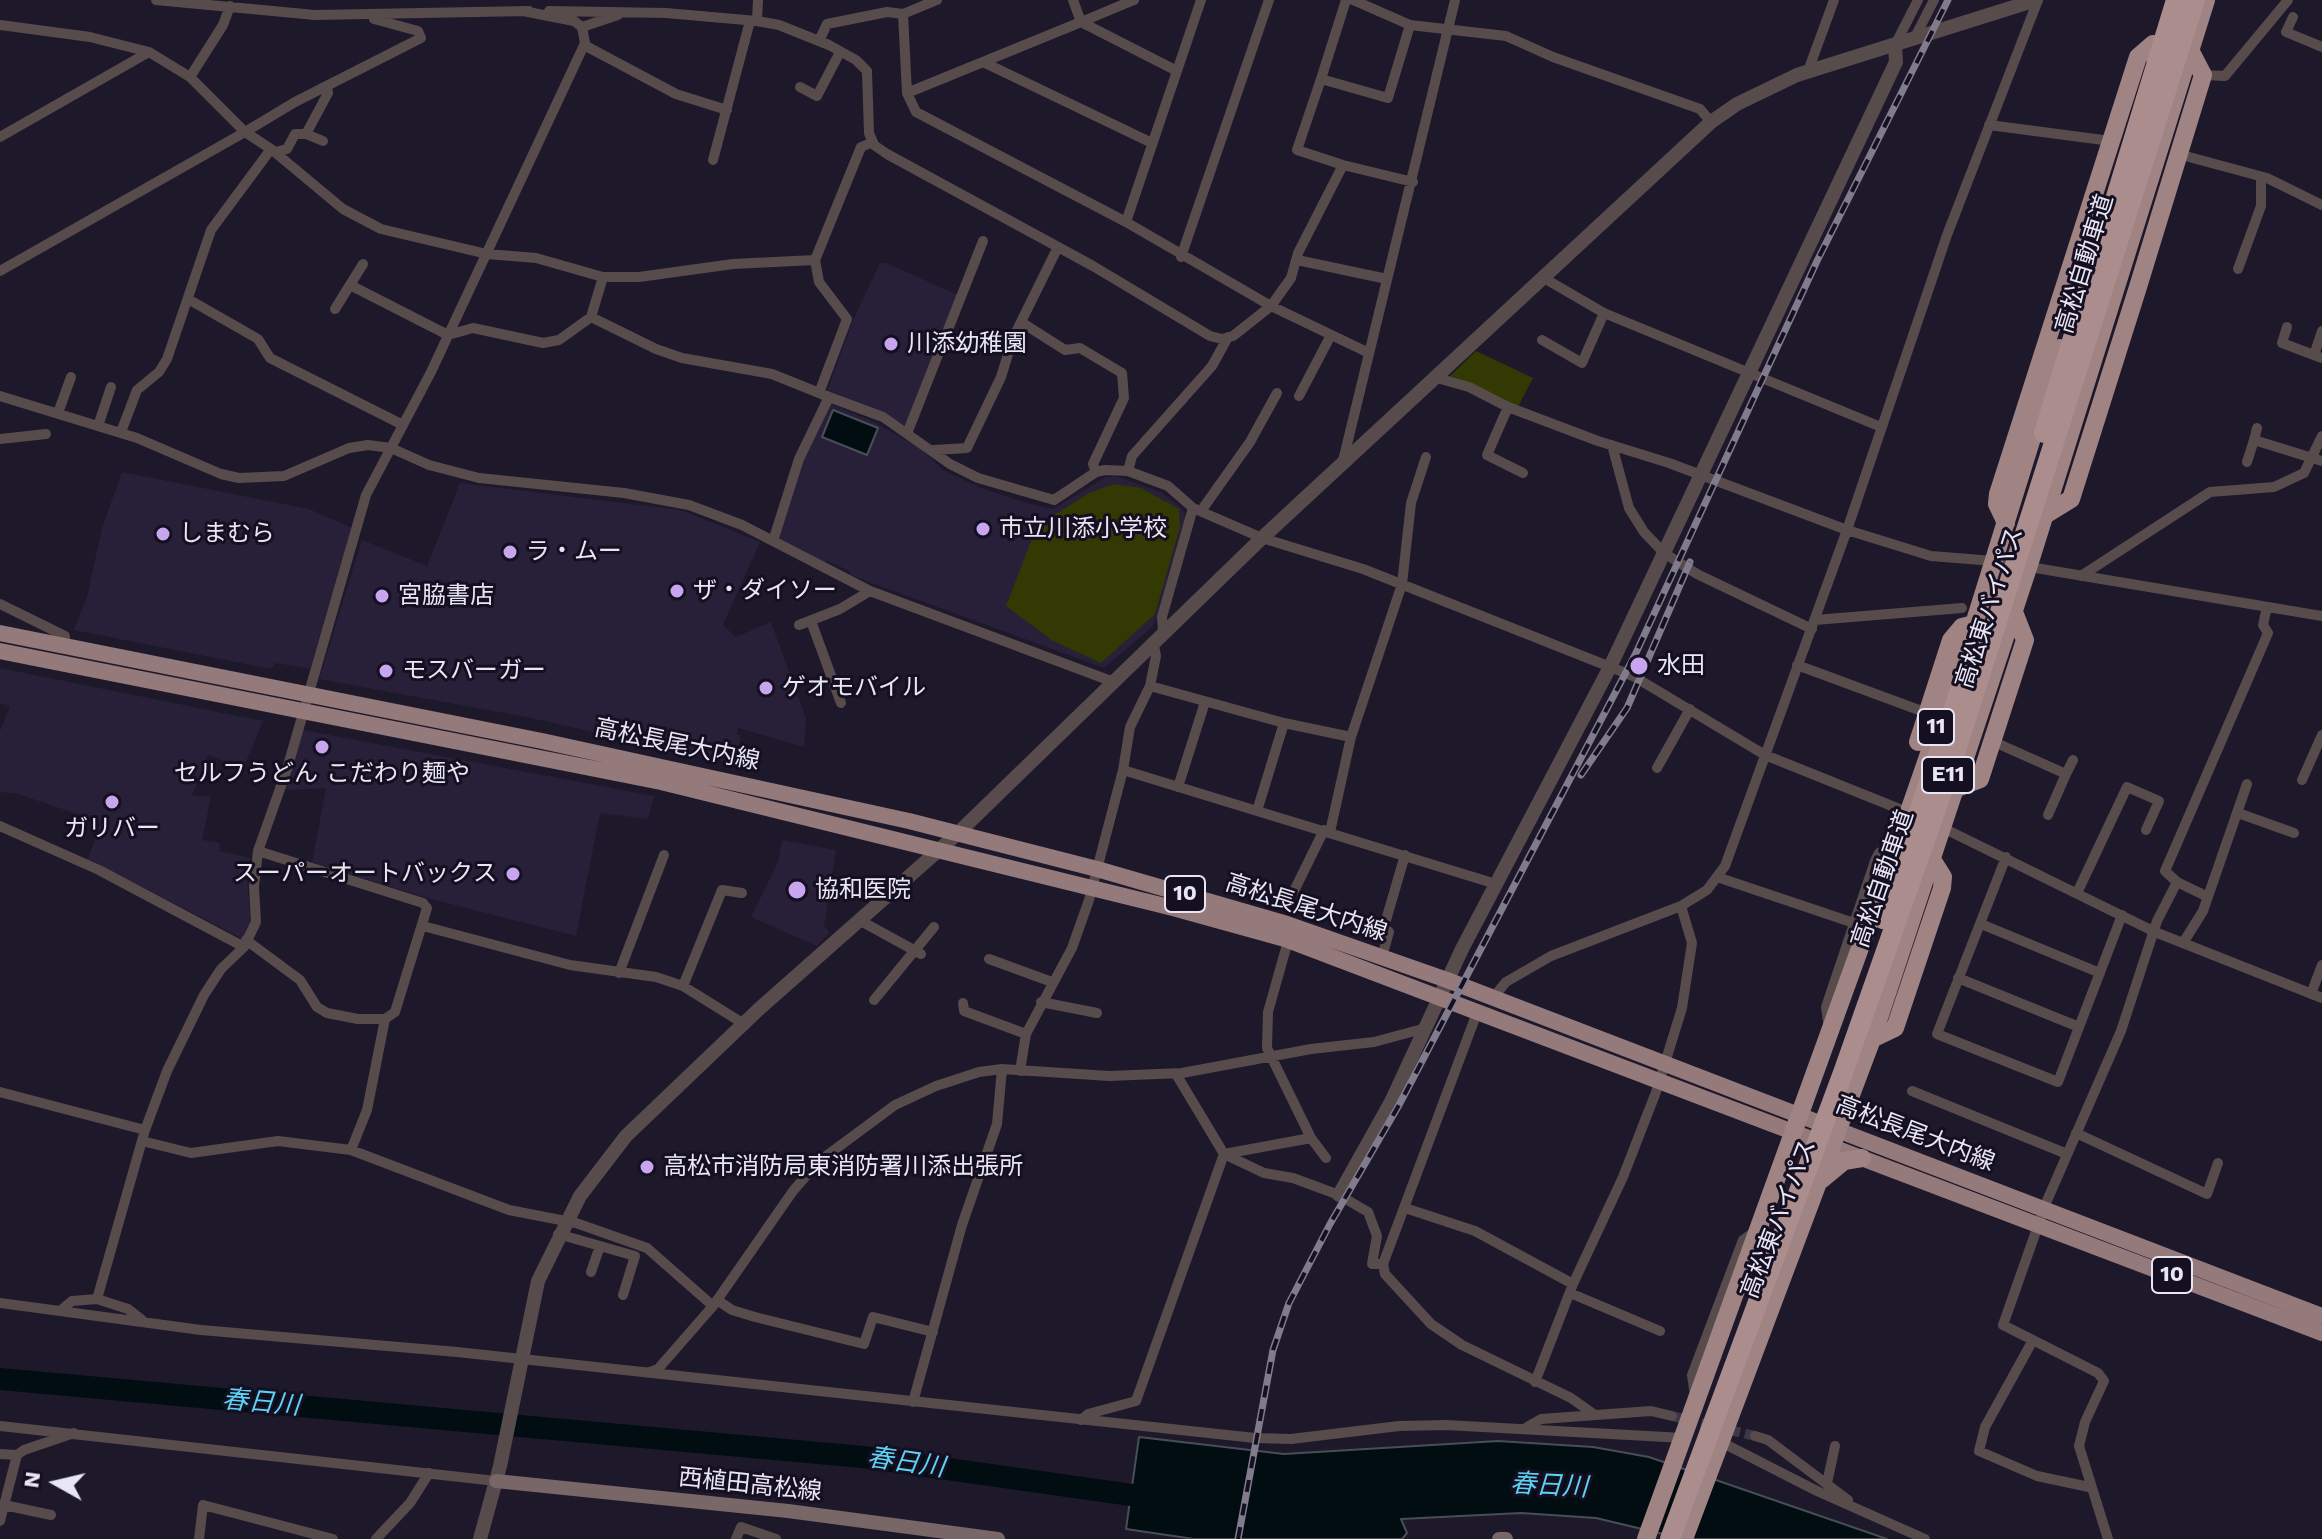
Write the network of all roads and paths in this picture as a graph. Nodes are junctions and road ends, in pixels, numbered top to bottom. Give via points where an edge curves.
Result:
1 (156, 0) edge
2 (758, 0) edge
3 (937, 0) edge
4 (1073, 0) edge
5 (1134, 0) edge
6 (1201, 0) edge
7 (1269, 0) edge
8 (1346, 0) edge
9 (1455, 0) edge
10 (1834, 0) edge
11 (1918, 0) edge
12 (1934, 0) edge
13 (2037, 0) edge
14 (2167, 0) edge
15 (2176, 0) edge
16 (2195, 0) edge
17 (2206, 0) edge
18 (2288, 0) edge
19 (1360, 1) edge
20 (230, 6) junction
21 (523, 11) junction
22 (624, 12) junction
23 (903, 14) junction
24 (364, 16) junction
25 (2293, 17) dead end
26 (753, 21) junction
27 (1081, 22) junction
28 (0, 25) edge
29 (1410, 25) junction
30 (582, 27) junction
31 (1448, 30) junction
32 (1914, 39) junction
33 (819, 41) junction
34 (2153, 44) junction
35 (584, 45) junction
36 (1895, 45) junction
37 (2322, 47) edge
38 (2190, 50) junction
39 (149, 52) junction
40 (840, 52) junction
41 (983, 62) junction
42 (1177, 71) junction
43 (1808, 71) junction
44 (2203, 75) junction
45 (190, 77) junction
46 (1321, 79) junction
47 (327, 86) junction
48 (800, 87) dead end
49 (907, 93) junction
50 (727, 110) junction
51 (1711, 122) junction
52 (1989, 125) junction
53 (245, 132) junction
54 (306, 134) junction
55 (0, 137) edge
56 (323, 141) dead end
57 (2111, 141) junction
58 (873, 142) junction
59 (1152, 143) junction
60 (273, 150) junction
61 (2178, 154) junction
62 (713, 160) dead end
63 (1343, 165) junction
64 (2261, 177) junction
65 (1413, 182) junction
66 (2322, 205) edge
67 (1126, 222) junction
68 (983, 241) dead end
69 (1058, 247) junction
70 (487, 254) junction
71 (1181, 257) junction
72 (815, 260) junction
73 (1297, 260) junction
74 (363, 264) dead end
75 (2238, 269) dead end
76 (0, 271) edge
77 (603, 277) junction
78 (1542, 277) junction
79 (1387, 279) junction
80 (2118, 280) junction
81 (350, 285) junction
82 (2138, 287) junction
83 (188, 299) junction
84 (1271, 306) junction
85 (335, 309) dead end
86 (1604, 313) junction
87 (591, 317) junction
88 (1021, 322) junction
89 (2287, 327) dead end
90 (2322, 331) edge
91 (448, 335) junction
92 (1331, 335) junction
93 (1228, 337) junction
94 (1542, 340) dead end
95 (1369, 353) junction
96 (2318, 356) edge
97 (1748, 371) junction
98 (71, 377) dead end
99 (1437, 378) junction
100 (111, 387) dead end
101 (1277, 393) dead end
102 (824, 395) junction
103 (0, 396) edge
104 (1299, 396) dead end
105 (1508, 407) junction
106 (58, 413) junction
107 (403, 425) junction
108 (98, 426) junction
109 (1881, 427) junction
110 (2257, 428) dead end
111 (908, 431) junction
112 (121, 432) junction
113 (46, 434) dead end
114 (2322, 436) edge
115 (0, 439) edge
116 (2254, 440) junction
117 (1612, 445) junction
118 (391, 448) junction
119 (934, 450) junction
120 (1426, 457) dead end
121 (2318, 460) edge
122 (2247, 462) dead end
123 (1341, 467) junction
124 (1128, 471) junction
125 (1096, 472) junction
126 (1523, 473) dead end
127 (1701, 475) junction
128 (1197, 510) junction
129 (2045, 515) junction
130 (2006, 523) junction
131 (1847, 530) junction
132 (1262, 538) junction
133 (773, 541) junction
134 (1664, 553) junction
135 (1994, 561) junction
136 (2028, 568) junction
137 (2081, 576) junction
138 (1402, 584) junction
139 (870, 591) junction
140 (0, 604) edge
141 (2267, 607) junction
142 (2014, 612) junction
143 (1968, 616) junction
144 (2322, 616) edge
145 (811, 621) junction
146 (799, 625) dead end
147 (1813, 625) junction
148 (0, 633) edge
149 (1158, 636) junction
150 (64, 646) junction
151 (0, 651) edge
152 (1797, 665) junction
153 (1610, 667) junction
154 (1111, 681) junction
155 (1150, 686) junction
156 (309, 694) junction
157 (1205, 702) junction
158 (841, 703) dead end
159 (1690, 709) junction
160 (304, 711) junction
161 (1927, 713) junction
162 (1284, 723) junction
163 (2322, 735) edge
164 (1351, 737) junction
165 (1992, 741) junction
166 (1765, 755) junction
167 (2073, 760) dead end
168 (1657, 768) dead end
169 (1123, 770) junction
170 (2066, 774) junction
171 (1918, 780) junction
172 (2302, 780) dead end
173 (2247, 784) dead end
174 (1178, 787) junction
175 (1957, 788) junction
176 (1257, 811) junction
177 (1908, 813) junction
178 (2238, 813) junction
179 (2048, 815) dead end
180 (0, 826) edge
181 (1944, 828) junction
182 (2146, 830) dead end
183 (1327, 831) junction
184 (2294, 833) dead end
185 (957, 834) junction
186 (1898, 843) junction
187 (936, 850) junction
188 (258, 851) junction
189 (664, 855) dead end
190 (1405, 855) junction
191 (2006, 857) junction
192 (1097, 869) junction
193 (1717, 877) junction
194 (2177, 882) junction
195 (1496, 884) junction
196 (1092, 889) junction
197 (1294, 891) dead end
198 (742, 893) dead end
199 (2077, 893) junction
200 (2208, 897) junction
201 (1681, 906) junction
202 (2122, 915) junction
203 (859, 920) junction
204 (1854, 923) junction
205 (1981, 924) junction
206 (423, 926) junction
207 (934, 927) dead end
208 (2155, 932) junction
209 (1288, 941) junction
210 (2183, 943) junction
211 (245, 944) junction
212 (917, 952) junction
213 (1382, 957) junction
214 (989, 959) dead end
215 (2322, 965) edge
216 (619, 973) junction
217 (2100, 973) junction
218 (1958, 978) junction
219 (1052, 982) junction
220 (683, 986) junction
221 (1443, 988) junction
222 (2311, 994) junction
223 (2322, 998) edge
224 (1492, 999) junction
225 (874, 1000) dead end
226 (1041, 1002) junction
227 (963, 1003) dead end
228 (1478, 1010) junction
229 (1097, 1013) dead end
230 (385, 1019) junction
231 (744, 1024) junction
232 (2079, 1027) junction
233 (1426, 1028) junction
234 (1026, 1034) junction
235 (1831, 1035) junction
236 (1272, 1055) junction
237 (1002, 1069) junction
238 (1020, 1071) junction
239 (1661, 1073) junction
240 (1176, 1074) junction
241 (1912, 1091) dead end
242 (0, 1092) edge
243 (1799, 1125) junction
244 (2076, 1133) junction
245 (144, 1136) junction
246 (1311, 1138) junction
247 (1834, 1138) junction
248 (351, 1150) junction
249 (1224, 1154) junction
250 (2067, 1154) junction
251 (1326, 1158) dead end
252 (1862, 1158) junction
253 (2218, 1163) dead end
254 (1818, 1182) junction
255 (1339, 1195) junction
256 (1405, 1208) junction
257 (2042, 1217) junction
258 (561, 1229) junction
259 (600, 1246) junction
260 (1383, 1264) junction
261 (591, 1272) dead end
262 (1572, 1288) junction
263 (623, 1295) dead end
264 (97, 1299) junction
265 (0, 1303) edge
266 (715, 1303) junction
267 (60, 1311) junction
268 (2322, 1316) edge
269 (142, 1320) junction
270 (1660, 1331) dead end
271 (933, 1332) junction
272 (2322, 1333) edge
273 (2033, 1340) junction
274 (520, 1363) junction
275 (649, 1373) junction
276 (1535, 1382) junction
277 (913, 1402) junction
278 (1595, 1415) junction
279 (1672, 1416) tunnel mouth
280 (1081, 1420) junction
281 (0, 1426) edge
282 (1527, 1427) junction
283 (74, 1433) junction
284 (1755, 1436) tunnel mouth
285 (1682, 1442) junction
286 (1835, 1446) dead end
287 (1718, 1449) junction
288 (0, 1454) edge
289 (17, 1455) junction
290 (429, 1473) junction
291 (496, 1481) junction
292 (1827, 1483) junction
293 (2089, 1487) junction
294 (4, 1505) junction
295 (742, 1506) junction
296 (1856, 1506) junction
297 (51, 1515) dead end
298 (0, 1521) edge
299 (741, 1527) junction
300 (199, 1539) edge
301 (333, 1539) edge
302 (376, 1539) edge
303 (480, 1539) edge
304 (736, 1539) edge
305 (776, 1539) edge
306 (998, 1539) edge
307 (1499, 1539) edge
308 (1506, 1539) edge
309 (1646, 1539) edge
310 (1657, 1539) edge
311 (1670, 1539) edge
312 (1684, 1539) edge
313 (1925, 1539) edge
314 (2108, 1539) edge

1 - 20 street
2 - 26 street
3 - 23 street
4 - 27 street
5 - 27 street
6 - 42 street
7 - 71 street
8 - 46 street
9 - 31 street
10 - 43 street
11 - 36 street
12 - 32 street
13 - 32 street
13 - 52 street
14 - 34 highway, 高松東バイパス / 11
15 - 310 highway, 高松自動車道 / E11, bridge via 2014,531 1826,1082
16 - 311 highway, 高松自動車道 / E11, bridge via 1949,772
17 - 38 highway, 高松東バイパス / 11
18 - 44 street via 2225,76
19 - 29 street
20 - 24 street
20 - 45 street
21 - 22 street
21 - 24 street
21 - 30 street
22 - 26 street
22 - 30 street
23 - 33 street via 887,12 827,24
23 - 49 street
24 - 47 street via 418,31 421,38
25 - 37 street via 2286,32
26 - 33 street
26 - 50 street
27 - 41 street
27 - 42 street
28 - 39 street via 90,37
29 - 31 street
29 - 46 street via 1388,98
30 - 35 street
31 - 51 street via 1506,36 1700,109
31 - 65 street
32 - 36 street
33 - 40 street
34 - 57 highway via 2138,57
34 - 130 highway, 高松東バイパス / 11
35 - 50 street via 676,94
35 - 70 street
36 - 43 street
36 - 97 street via 1896,62
38 - 44 highway
38 - 80 highway, 高松東バイパス / 11
39 - 45 street
39 - 55 street
40 - 48 street via 817,96
40 - 58 street via 867,71
41 - 49 street
41 - 59 street
42 - 59 street
43 - 51 street via 1767,88
44 - 61 highway
45 - 53 street
46 - 63 street via 1297,150
47 - 53 street
47 - 54 street
49 - 67 street via 916,112
50 - 62 street
51 - 78 street
52 - 57 street
52 - 109 street
53 - 60 street
53 - 76 street
54 - 56 street
54 - 60 street via 295,134 287,149
57 - 130 highway via 1998,494
58 - 69 street
58 - 72 street via 861,147
59 - 67 street
60 - 70 street via 343,209 381,229
60 - 83 street via 211,230
61 - 64 street
61 - 82 highway
63 - 65 street
63 - 73 street
64 - 66 street
64 - 75 street via 2261,206
65 - 79 street
67 - 71 street
68 - 111 street
69 - 88 street
69 - 93 street via 1192,328
70 - 77 street via 536,258
70 - 91 street
71 - 84 street
72 - 77 street
72 - 102 street via 819,282 847,319
73 - 79 street
73 - 84 street
74 - 81 street
77 - 87 street
78 - 86 street
78 - 99 street
79 - 95 street
80 - 82 highway
80 - 129 highway, 高松東バイパス / 11
81 - 85 street
81 - 91 street
82 - 129 highway via 2071,499
83 - 107 street via 258,339 270,358
83 - 112 street via 167,359 137,390
84 - 92 street
84 - 93 street
86 - 94 street via 1582,363
86 - 97 street
87 - 91 street via 559,340 543,343 473,328
87 - 102 street via 669,353 772,374
88 - 119 street via 967,448
88 - 125 street via 1065,350 1080,348 1122,373 1124,398 1093,464
89 - 96 street via 2282,343
90 - 96 street
91 - 107 street
92 - 95 street
92 - 104 street
93 - 124 street via 1212,366 1132,456
95 - 123 street
97 - 109 street
97 - 127 street
98 - 106 street
99 - 105 street
99 - 123 street
100 - 108 street
101 - 128 street via 1250,442
102 - 111 street
102 - 133 street
103 - 106 street
105 - 117 street
105 - 126 street via 1487,455
106 - 108 street
107 - 118 street
108 - 112 street
109 - 131 street
110 - 116 street
111 - 119 street
112 - 118 street via 239,478 284,476 360,446
113 - 115 street
114 - 121 street
116 - 121 street
116 - 122 street
117 - 127 street
117 - 134 street via 1629,508
118 - 133 street via 479,478 689,505
118 - 156 street via 366,495
119 - 125 street via 978,478 1054,500
120 - 138 street via 1411,503
121 - 137 street via 2274,487 2210,492
123 - 132 street
124 - 125 street
124 - 128 street via 1168,486
127 - 131 street
127 - 134 street
128 - 132 street
128 - 149 street
129 - 136 highway, 高松東バイパス / 11
130 - 135 highway, 高松東バイパス / 11
131 - 135 street via 1931,556
131 - 147 street
132 - 138 street
132 - 149 street
133 - 139 street
134 - 147 street via 1697,574
134 - 153 street
135 - 136 street
135 - 143 highway, 高松東バイパス / 11
136 - 137 street
136 - 142 highway, 高松東バイパス / 11
137 - 141 street
138 - 153 street
138 - 164 street
139 - 145 street
139 - 154 street
140 - 150 street via 65,636
141 - 144 street
141 - 194 street via 2263,625 2268,633 2165,871
142 - 165 highway via 2025,640
142 - 175 highway, 高松東バイパス / 11
143 - 147 street via 1891,612
143 - 161 highway via 1951,640
143 - 171 highway, 高松東バイパス / 11
145 - 146 street
145 - 158 street
147 - 152 street
148 - 150 main road, 高松長尾大内線 / 10
149 - 154 street
149 - 155 street
150 - 156 main road, 高松長尾大内線 / 10
151 - 160 main road, 高松長尾大内線 / 10
152 - 161 street
152 - 166 street
153 - 159 street
153 - 195 street
154 - 185 street
155 - 157 street
155 - 169 street via 1130,727
156 - 160 street
156 - 185 main road, 高松長尾大内線 / 10 via 639,761
157 - 162 street
157 - 174 street
159 - 166 street
159 - 168 street
160 - 187 main road, 高松長尾大内線 / 10 via 661,782
160 - 188 street
161 - 171 highway via 1914,753
162 - 164 street
162 - 176 street
163 - 172 street
164 - 183 street
165 - 170 street
165 - 175 highway via 1980,779
166 - 177 street
166 - 193 street
167 - 170 street
169 - 174 street
169 - 192 street
170 - 179 street
171 - 177 highway, 高松東バイパス / 11
173 - 178 street
174 - 176 street
175 - 181 highway, 高松東バイパス / 11
176 - 183 street
177 - 181 street
177 - 186 highway, 高松東バイパス / 11
178 - 184 street
178 - 200 street
180 - 211 street
181 - 191 street
181 - 247 highway, 高松東バイパス / 11
182 - 199 street via 2159,801 2127,787
183 - 190 street
183 - 197 street
185 - 187 street
185 - 192 main road, 高松長尾大内線 / 10
186 - 204 street via 1879,853
186 - 235 highway, 高松東バイパス / 11
187 - 196 main road, 高松長尾大内線 / 10
187 - 203 street
188 - 206 street via 423,903
188 - 211 street via 256,922
189 - 216 street
190 - 195 street
190 - 213 street via 1384,927 1389,932
191 - 199 street
191 - 205 street
192 - 196 street
192 - 213 main road, 高松長尾大内線 / 10
193 - 201 street
193 - 204 street
194 - 200 street
194 - 208 street
195 - 221 street
196 - 209 main road, 高松長尾大内線 / 10
196 - 219 street via 1072,948
198 - 220 street via 722,890
199 - 202 street
200 - 210 street
201 - 224 street via 1551,956 1506,982
201 - 239 street via 1692,943 1689,973
202 - 208 street
202 - 217 street
203 - 212 street
203 - 231 street
204 - 235 street via 1826,1007
205 - 217 street
205 - 218 street
206 - 216 street
206 - 230 street via 395,1012
207 - 212 street
208 - 210 street
208 - 244 street via 2121,1031
209 - 221 main road, 高松長尾大内線 / 10
209 - 236 street via 1268,1012 1267,1048
210 - 222 street
211 - 230 street via 300,980 327,1013
211 - 245 street via 204,995 167,1071
212 - 225 street
213 - 221 main road, 高松長尾大内線 / 10
214 - 219 street
215 - 222 street
216 - 220 street
217 - 232 street
218 - 232 street
218 - 232 street via 1937,1034 2058,1082
219 - 226 street
220 - 231 street
221 - 224 main road, 高松長尾大内線 / 10
221 - 228 main road, 高松長尾大内線 / 10
221 - 233 street
222 - 223 street
224 - 239 main road, 高松長尾大内線 / 10
226 - 229 street
226 - 234 street
227 - 234 street via 964,1011
228 - 239 main road, 高松長尾大内線 / 10
228 - 256 street
230 - 248 street via 367,1110
231 - 258 street via 626,1136 597,1170
233 - 236 street via 1343,1047
233 - 255 street
234 - 238 street
235 - 243 highway, 高松東バイパス / 11
236 - 240 street
236 - 246 street
237 - 238 street
237 - 266 street via 936,1086 895,1105 818,1162
237 - 271 street via 997,1124
238 - 240 street
239 - 243 main road, 高松長尾大内線 / 10
239 - 262 street via 1623,1177
240 - 249 street
241 - 250 street
242 - 245 street
243 - 247 main road, 高松長尾大内線 / 10
243 - 285 highway, 高松東バイパス / 11
244 - 250 street
244 - 253 street via 2207,1194
245 - 248 street via 191,1153 278,1141
245 - 264 street
246 - 249 street
246 - 251 street
247 - 252 main road, 高松長尾大内線 / 10
247 - 254 highway, 高松東バイパス / 11
247 - 257 main road, 高松長尾大内線 / 10
248 - 258 street
249 - 255 street via 1264,1173
249 - 280 street via 1136,1401
250 - 257 street
252 - 254 highway via 1844,1161
252 - 257 main road, 高松長尾大内線 / 10
254 - 287 highway, 高松東バイパス / 11
255 - 260 street via 1373,1218 1377,1236 1372,1264
256 - 260 street
256 - 262 street via 1475,1231
257 - 268 main road, 高松長尾大内線 / 10
257 - 272 main road, 高松長尾大内線 / 10
257 - 273 street via 2003,1325
258 - 259 street
258 - 266 street via 576,1223 647,1248
258 - 274 street via 538,1281
259 - 261 street
259 - 263 street via 635,1256
260 - 276 street via 1385,1274 1431,1324
262 - 270 street
262 - 276 street
264 - 267 street via 72,1301
264 - 269 street via 128,1309
265 - 267 street
266 - 271 street via 864,1344 873,1317
266 - 275 street
267 - 269 street
269 - 274 street
271 - 277 street
273 - 293 street via 2104,1381 2079,1446
273 - 293 street via 1985,1427 1979,1451 2037,1476
274 - 275 street
274 - 291 street
275 - 277 street
276 - 278 street
277 - 280 street
278 - 279 street via 1651,1411
278 - 282 street via 1541,1419
280 - 282 street via 1267,1439 1399,1426
281 - 283 street
282 - 285 street
283 - 289 street
283 - 290 street
284 - 292 street
285 - 309 highway, 高松東バイパス / 11
286 - 292 street
287 - 296 street
287 - 312 highway, 高松東バイパス / 11
288 - 289 street
289 - 294 street
290 - 291 street
290 - 302 street
291 - 295 main road, 西植田高松線
291 - 303 street
292 - 296 street
293 - 314 street
294 - 297 street
294 - 298 street
295 - 299 street
295 - 306 main road, 西植田高松線
296 - 313 street
299 - 304 street
299 - 305 street
300 - 301 street via 203,1505
307 - 308 main road

